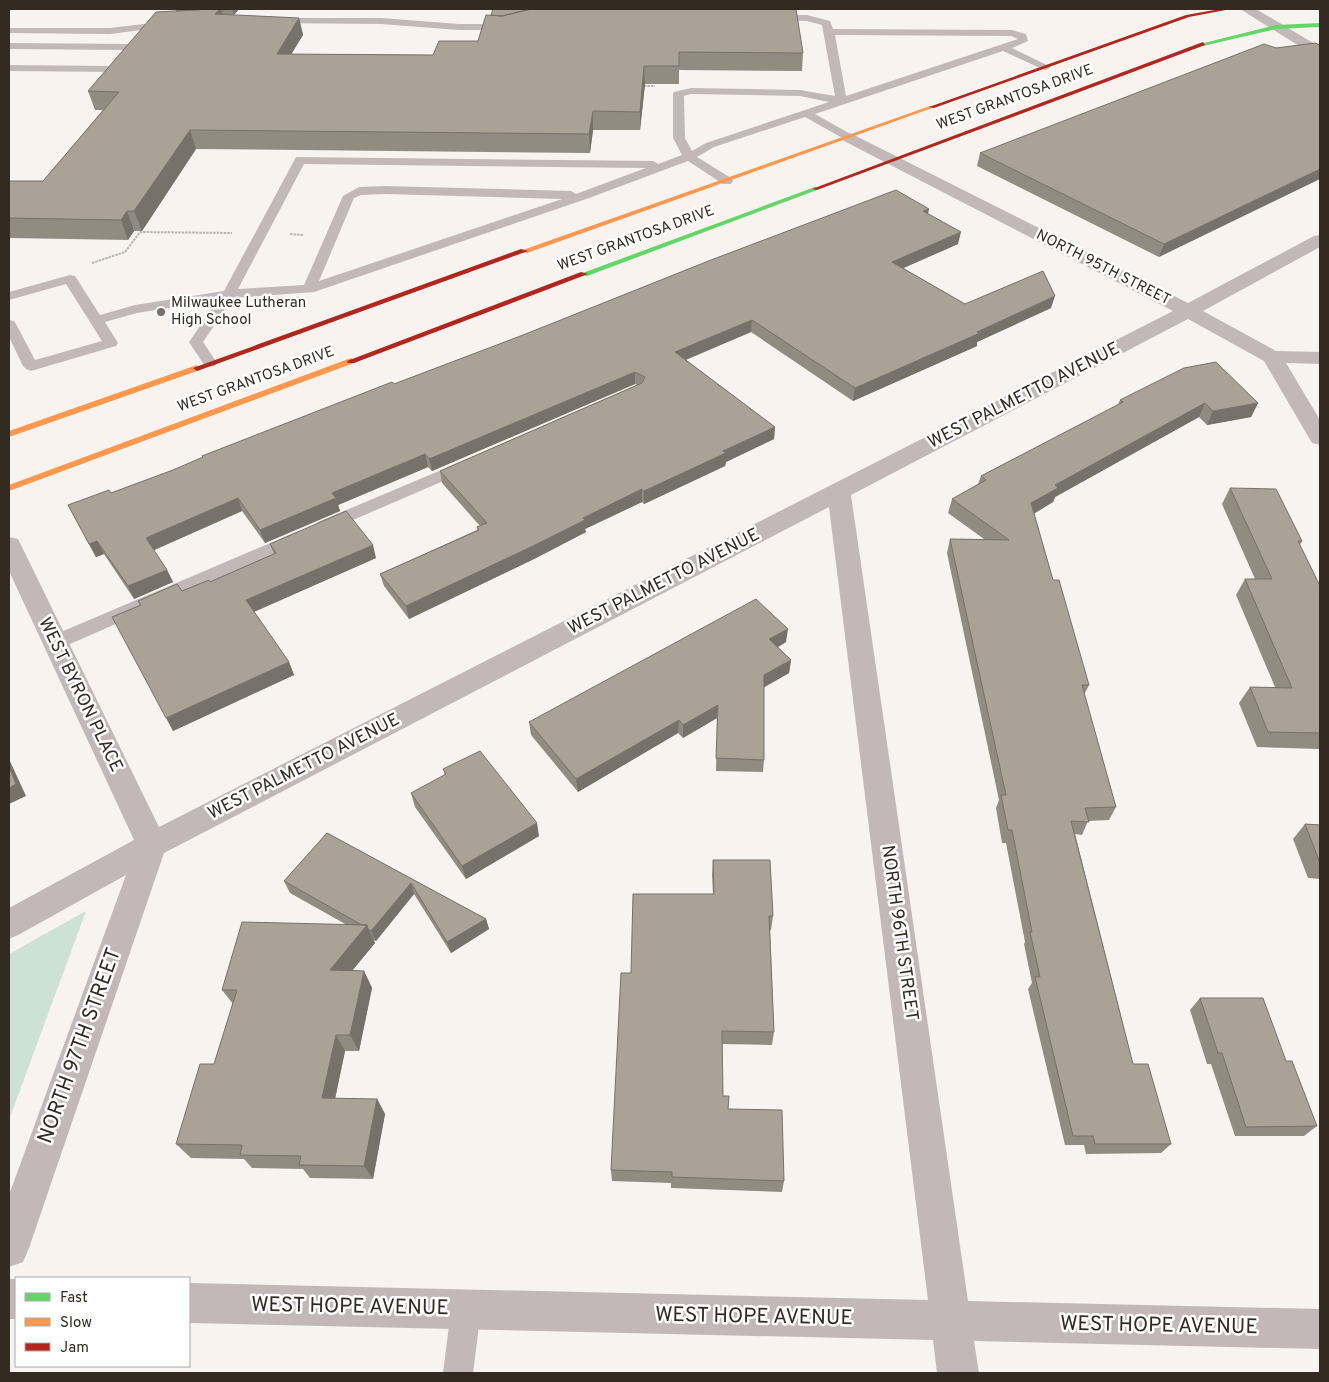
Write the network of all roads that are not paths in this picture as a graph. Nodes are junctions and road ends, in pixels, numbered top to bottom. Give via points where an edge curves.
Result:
1 (1228, 9) edge
2 (1247, 9) edge
3 (764, 18) edge
4 (265, 20) edge
5 (175, 23) edge
6 (519, 24) edge
7 (158, 25) junction
8 (1320, 25) edge
9 (1276, 27) junction
10 (10, 32) edge
11 (829, 32) junction
12 (141, 41) junction
13 (9, 46) edge
14 (1004, 48) junction
15 (1320, 53) edge
16 (1046, 67) junction
17 (9, 68) edge
18 (841, 101) junction
19 (808, 114) junction
20 (850, 138) junction
21 (689, 157) junction
22 (893, 160) junction
23 (666, 165) junction
24 (727, 181) junction
25 (585, 195) junction
26 (1320, 240) edge
27 (309, 289) junction
28 (230, 294) junction
29 (9, 296) edge
30 (1188, 311) junction
31 (97, 320) junction
32 (9, 324) edge
33 (1272, 357) junction
34 (1320, 358) edge
35 (210, 364) junction
36 (9, 434) edge
37 (1320, 438) edge
38 (481, 458) edge
39 (9, 488) edge
40 (840, 492) junction
41 (9, 545) edge
42 (54, 643) junction
43 (152, 845) junction
44 (9, 924) edge
45 (9, 1248) edge
46 (190, 1303) edge
47 (466, 1310) junction
48 (951, 1322) junction
49 (1320, 1329) edge
50 (458, 1373) edge
51 (958, 1373) edge

1 - 16 street, WEST GRANTOSA DRIVE via 1188,16
2 - 9 street
3 - 11 lane via 807,18 827,23
4 - 6 lane via 381,21 503,28
5 - 7 lane
7 - 10 lane via 110,31
7 - 12 lane
8 - 9 street, WEST GRANTOSA DRIVE
9 - 15 street
9 - 22 street, WEST GRANTOSA DRIVE via 1214,40
11 - 14 lane via 1012,33 1022,36 1023,41
11 - 18 lane
12 - 13 lane
12 - 17 lane via 117,69
14 - 16 lane
14 - 18 lane
16 - 20 street, WEST GRANTOSA DRIVE
18 - 19 lane
18 - 21 lane via 800,93 691,91 678,94 679,138
19 - 20 lane
19 - 21 lane via 710,145
20 - 22 street, NORTH 95TH STREET
20 - 24 street, WEST GRANTOSA DRIVE
21 - 23 lane
21 - 24 lane
22 - 30 street, NORTH 95TH STREET
22 - 39 street, WEST GRANTOSA DRIVE
23 - 25 lane
23 - 28 lane via 300,160
24 - 35 street, WEST GRANTOSA DRIVE
25 - 27 lane
25 - 27 lane via 365,190 349,196
26 - 30 street, WEST PALMETTO AVENUE
27 - 28 lane
28 - 31 lane via 135,310
28 - 35 lane via 196,342
29 - 31 lane via 70,279
30 - 33 street, NORTH 95TH STREET
30 - 40 street, WEST PALMETTO AVENUE
31 - 32 lane via 111,343 31,366
33 - 34 street
33 - 37 street
35 - 36 street, WEST GRANTOSA DRIVE
38 - 42 lane
40 - 43 street, WEST PALMETTO AVENUE
40 - 48 street, NORTH 96TH STREET
41 - 42 street, WEST BYRON PLACE
42 - 43 street, WEST BYRON PLACE
43 - 44 street, WEST PALMETTO AVENUE
43 - 45 street, NORTH 97TH STREET
46 - 47 street, WEST HOPE AVENUE
47 - 48 street, WEST HOPE AVENUE
47 - 50 lane
48 - 49 street, WEST HOPE AVENUE
48 - 51 street, NORTH 96TH STREET

